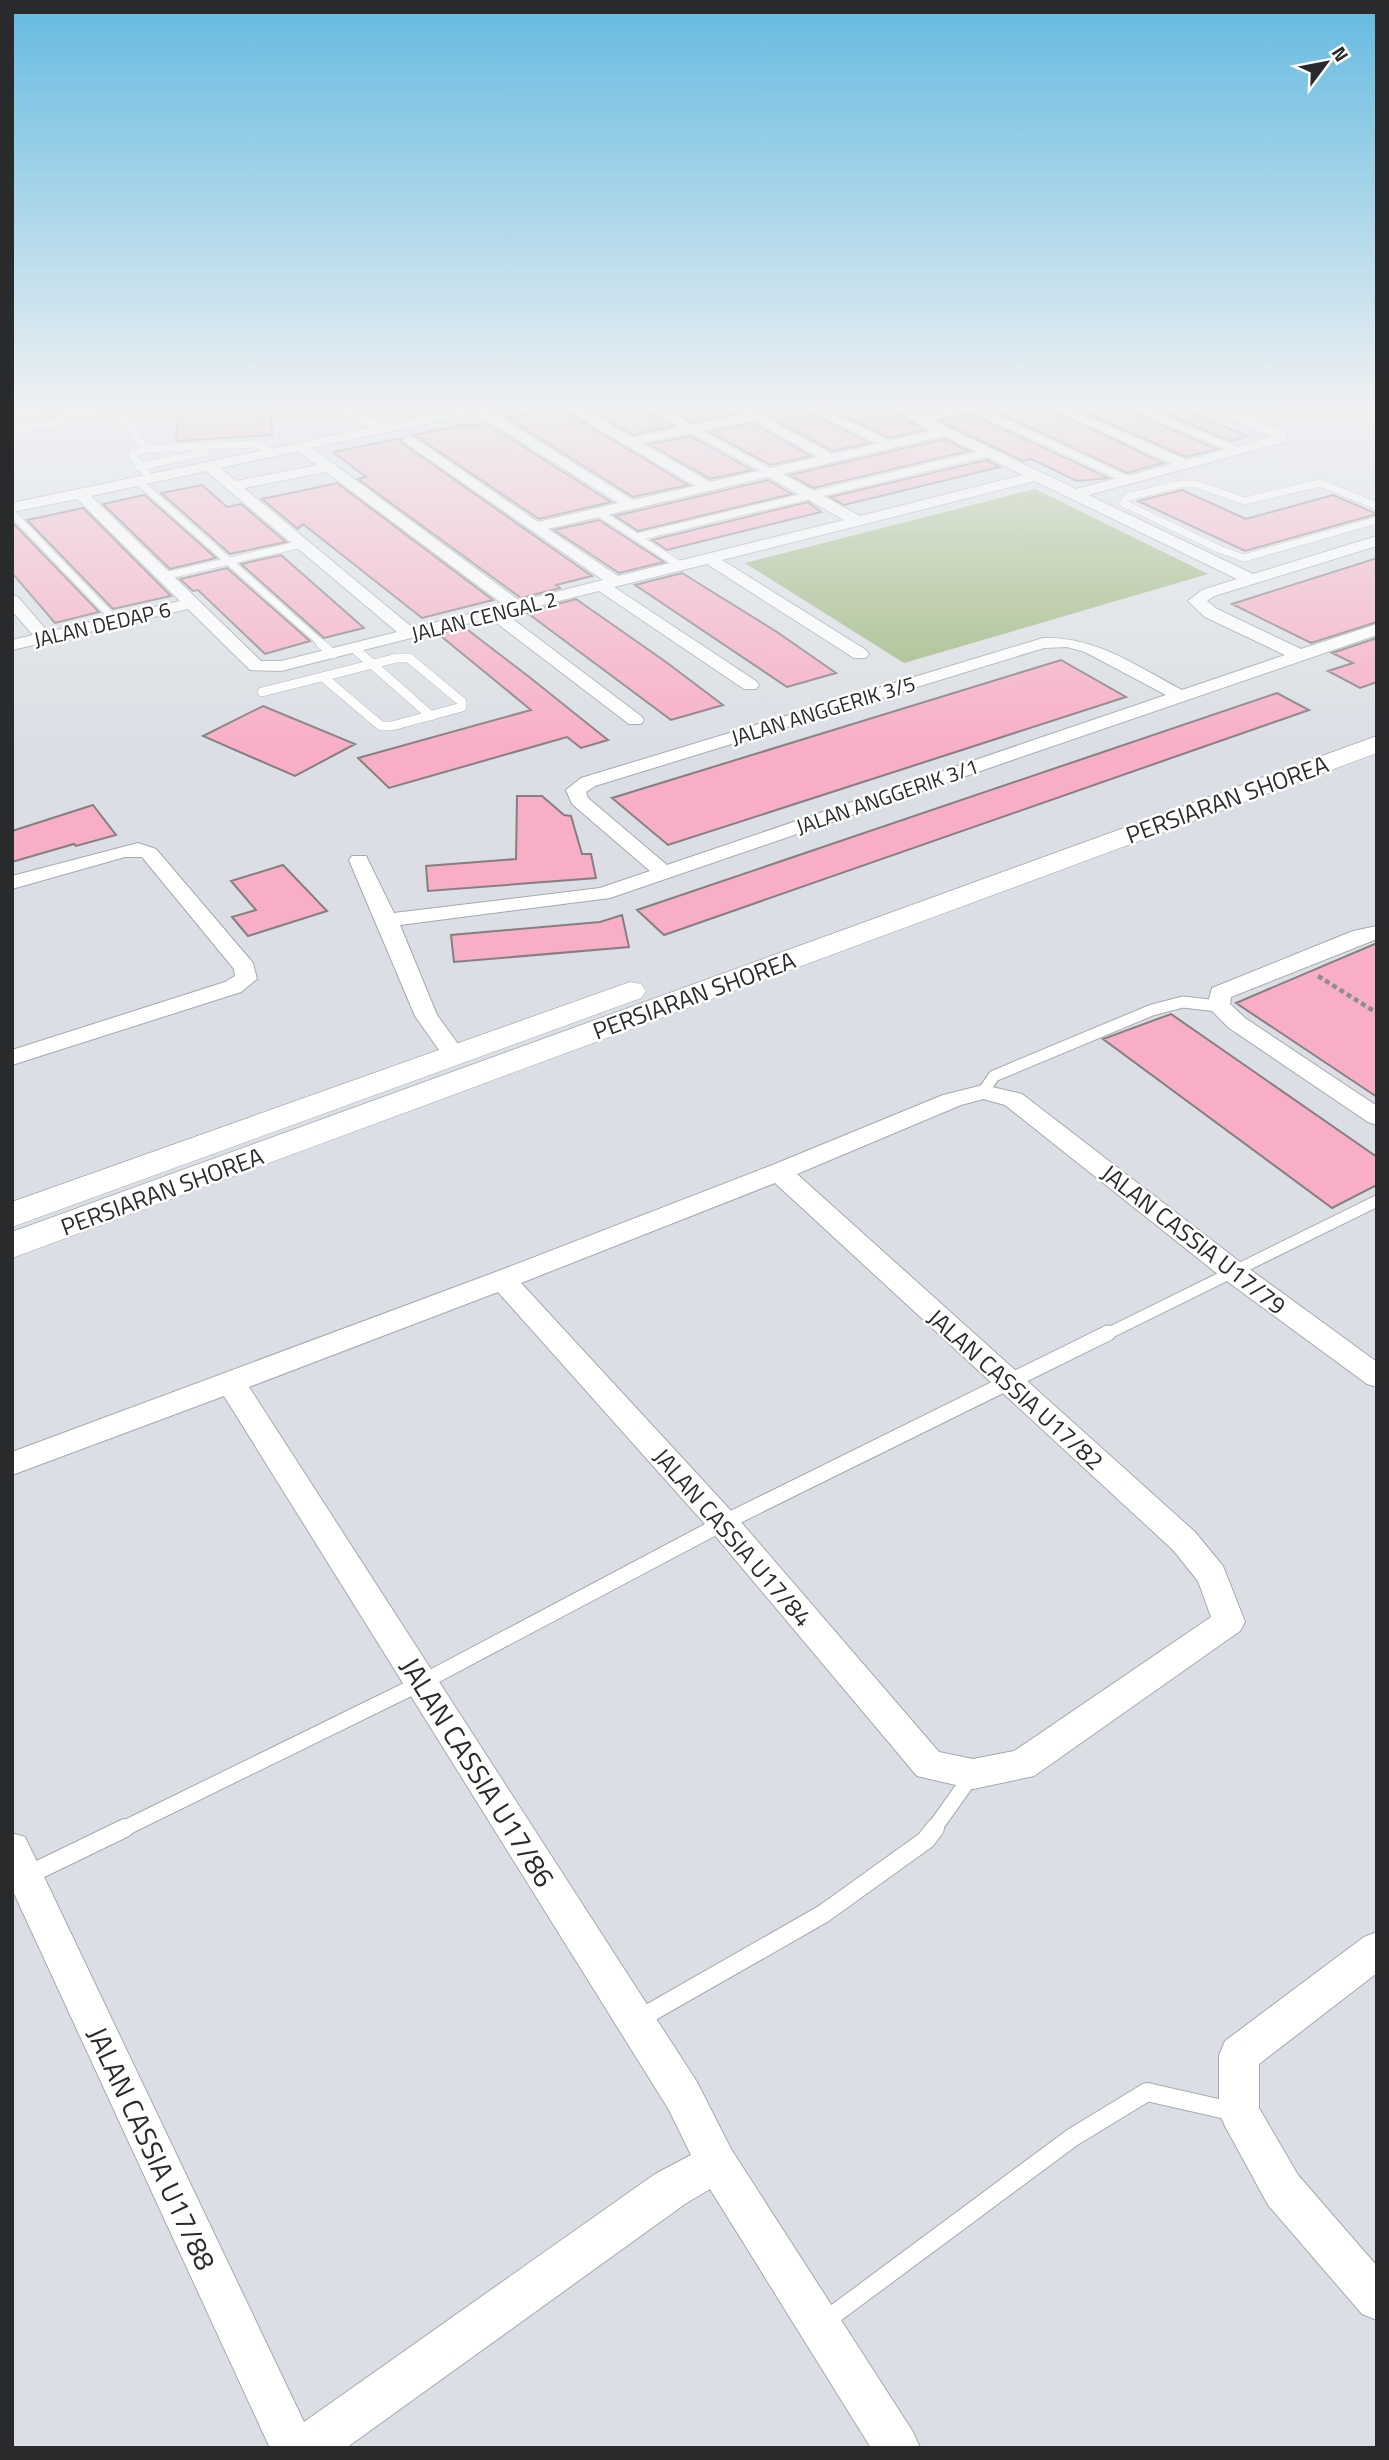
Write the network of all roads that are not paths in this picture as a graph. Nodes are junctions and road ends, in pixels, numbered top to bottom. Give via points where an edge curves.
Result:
1 (21, 521) edge
2 (108, 521) edge
3 (187, 521) edge
4 (274, 521) edge
5 (402, 521) edge
6 (527, 521) edge
7 (562, 521) edge
8 (612, 521) edge
9 (704, 521) edge
10 (858, 521) edge
11 (1129, 521) edge
12 (1159, 521) edge
13 (1374, 521) edge
14 (536, 527) junction
15 (637, 537) junction
16 (1377, 541) edge
17 (302, 544) junction
18 (1219, 550) junction
19 (1199, 555) junction
20 (710, 559) junction
21 (228, 561) junction
22 (681, 566) junction
23 (165, 576) junction
24 (1252, 580) junction
25 (609, 584) junction
26 (12, 600) edge
27 (192, 603) junction
28 (518, 607) junction
29 (494, 614) junction
30 (116, 621) junction
31 (1377, 629) edge
32 (411, 635) junction
33 (44, 638) junction
34 (12, 645) edge
35 (355, 649) junction
36 (333, 654) junction
37 (860, 654) dead end
38 (1300, 656) junction
39 (373, 664) junction
40 (323, 677) junction
41 (750, 685) dead end
42 (262, 692) dead end
43 (1180, 696) junction
44 (431, 716) junction
45 (635, 720) dead end
46 (1377, 721) edge
47 (1377, 744) edge
48 (359, 860) dead end
49 (663, 872) junction
50 (12, 883) edge
51 (387, 920) junction
52 (1377, 932) edge
53 (1218, 1006) junction
54 (575, 1038) junction
55 (454, 1055) junction
56 (12, 1058) edge
57 (982, 1092) junction
58 (1377, 1117) edge
59 (360, 1118) junction
60 (779, 1172) junction
61 (1377, 1201) edge
62 (12, 1215) edge
63 (12, 1246) edge
64 (1234, 1272) junction
65 (503, 1280) junction
66 (1377, 1377) edge
67 (1009, 1383) junction
68 (232, 1384) junction
69 (12, 1464) edge
70 (723, 1522) junction
71 (421, 1682) junction
72 (973, 1774) junction
73 (16, 1870) edge
74 (1377, 1950) edge
75 (635, 2021) junction
76 (1239, 2112) junction
77 (717, 2163) junction
78 (1377, 2299) edge
79 (820, 2325) junction
80 (292, 2448) edge
81 (307, 2448) edge
82 (897, 2448) edge

1 - 30 lane
2 - 23 street
3 - 21 lane
4 - 17 street
5 - 28 street
6 - 14 street
7 - 14 street
8 - 15 lane
9 - 15 lane
10 - 20 street, JALAN CENGAL 2
11 - 19 street
12 - 18 lane
13 - 18 lane via 1244,558
14 - 25 street
15 - 22 lane
16 - 24 street
17 - 21 lane
17 - 32 street
18 - 19 lane
19 - 24 street
20 - 22 street, JALAN CENGAL 2
20 - 37 street
21 - 23 lane
21 - 36 lane
22 - 25 street, JALAN CENGAL 2
23 - 27 street
24 - 38 street via 1196,601 1210,613
25 - 28 street, JALAN CENGAL 2
25 - 41 street
26 - 33 street
27 - 30 street, JALAN DEDAP 6
27 - 36 street, JALAN CENGAL 2 via 256,666 281,666
28 - 29 street, JALAN CENGAL 2
29 - 32 street, JALAN CENGAL 2
29 - 45 street
30 - 33 street, JALAN DEDAP 6
31 - 38 street, JALAN ANGGERIK 3/1
32 - 35 street, JALAN CENGAL 2
33 - 34 street, JALAN DEDAP 6
35 - 36 street, JALAN CENGAL 2
35 - 39 lane
38 - 43 street, JALAN ANGGERIK 3/1
39 - 40 lane
39 - 44 lane
39 - 44 lane via 409,658 462,702 462,707
40 - 42 lane
40 - 44 lane via 381,726
43 - 49 street, JALAN ANGGERIK 3/1
43 - 49 street, JALAN ANGGERIK 3/5 via 1091,648 1043,643 588,782 576,790 579,800
46 - 55 main road, PERSIARAN SHOREA
47 - 54 main road, PERSIARAN SHOREA
48 - 51 street
49 - 51 street, JALAN ANGGERIK 3/1 via 603,894
50 - 56 street via 123,851 149,853 245,968 246,979
51 - 55 street via 426,1016
52 - 53 street via 1220,993
53 - 57 lane via 1183,1002 1152,1010 994,1076
53 - 58 street
54 - 55 main road via 480,1059
54 - 59 main road, PERSIARAN SHOREA
55 - 59 main road via 449,1066 435,1076 379,1103
55 - 62 main road, PERSIARAN SHOREA
57 - 60 street via 952,1100
57 - 64 street, JALAN CASSIA U17/79 via 1013,1099
59 - 63 main road, PERSIARAN SHOREA
60 - 65 street
60 - 67 street, JALAN CASSIA U17/82
61 - 64 lane
64 - 66 street, JALAN CASSIA U17/79
64 - 67 lane
65 - 68 street
65 - 70 street, JALAN CASSIA U17/84
67 - 70 lane
67 - 72 street, JALAN CASSIA U17/82 via 1184,1541 1212,1576 1229,1622 1022,1765
68 - 69 street
68 - 71 street, JALAN CASSIA U17/86
70 - 71 lane
70 - 72 street, JALAN CASSIA U17/84 via 929,1765
71 - 73 lane
71 - 75 street, JALAN CASSIA U17/86
72 - 75 lane via 926,1840 823,1914
73 - 80 street, JALAN CASSIA U17/88
74 - 76 street via 1239,2055
75 - 77 street, JALAN CASSIA U17/86 via 683,2096
76 - 78 street via 1283,2190
76 - 79 lane via 1147,2092 1073,2137
77 - 79 street, JALAN CASSIA U17/86
77 - 81 street via 670,2189
79 - 82 street, JALAN CASSIA U17/86

